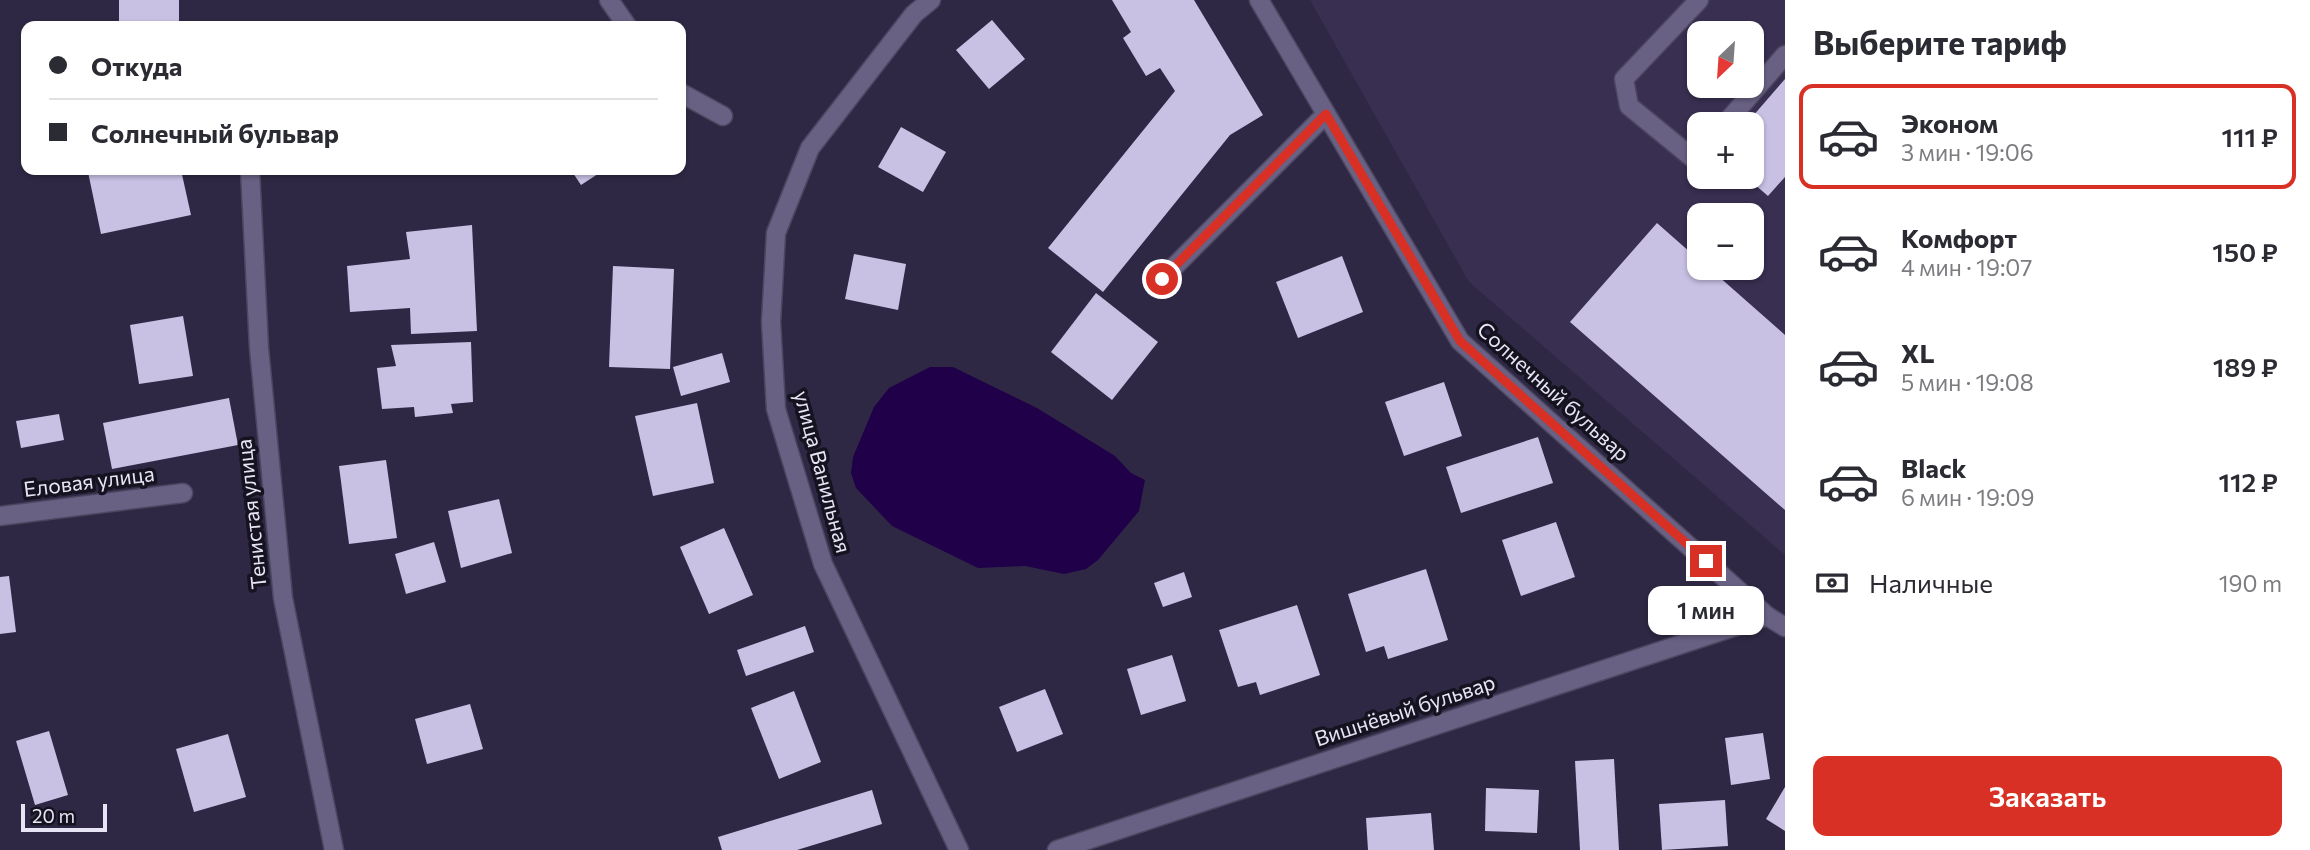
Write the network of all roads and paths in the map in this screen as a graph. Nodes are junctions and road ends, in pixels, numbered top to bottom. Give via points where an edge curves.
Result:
1 (609, 0) edge
2 (931, 0) edge
3 (1259, 0) edge
4 (1699, 0) edge
5 (624, 21) edge
6 (1785, 55) edge
7 (686, 96) edge
8 (1736, 112) edge
9 (1326, 114) junction
10 (723, 116) dead end
11 (1687, 153) edge
12 (250, 175) edge
13 (1162, 279) dead end
14 (183, 493) dead end
15 (0, 516) edge
16 (1767, 616) junction
17 (1785, 627) edge
18 (334, 850) edge
19 (959, 850) edge
20 (1057, 850) edge

1 - 5 street
2 - 19 street, улица Ванильная via 914,14 810,148 776,233 771,322 776,409 823,564
3 - 9 street, Солнечный бульвар
4 - 11 street via 1625,79 1629,106
6 - 8 street
7 - 10 street
9 - 13 street
9 - 16 street, Солнечный бульвар via 1460,341
12 - 18 street, Тенистая улица via 259,348 283,598
14 - 15 street, Еловая улица
16 - 17 street, Солнечный бульвар
16 - 20 street, Вишнёвый бульвар

